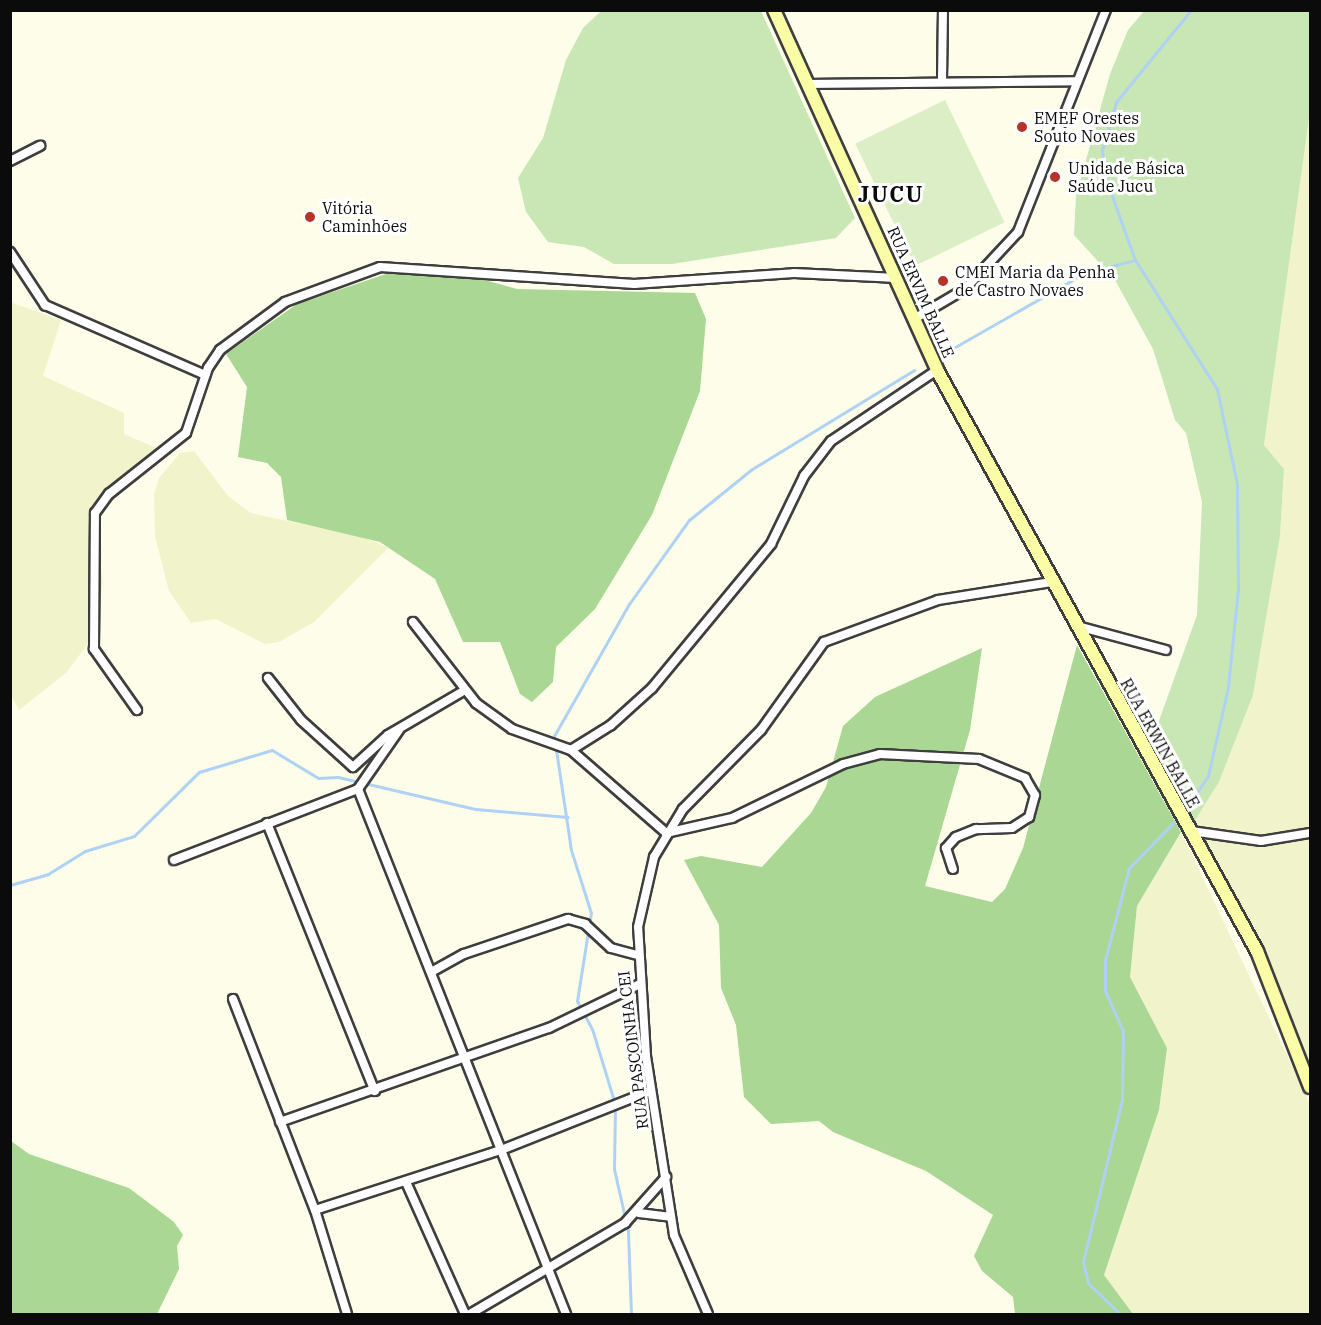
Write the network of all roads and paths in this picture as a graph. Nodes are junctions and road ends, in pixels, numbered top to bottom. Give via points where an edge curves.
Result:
1 (774, 10) edge
2 (943, 10) edge
3 (1106, 10) edge
4 (942, 80) junction
5 (1075, 81) junction
6 (809, 84) junction
7 (40, 146) dead end
8 (10, 161) edge
9 (10, 252) edge
10 (897, 278) junction
11 (914, 319) junction
12 (937, 370) junction
13 (205, 375) junction
14 (965, 422) joint
15 (1052, 582) junction
16 (413, 622) dead end
17 (1076, 626) junction
18 (1166, 650) dead end
19 (268, 678) dead end
20 (465, 690) junction
21 (137, 710) dead end
22 (402, 726) junction
23 (571, 750) junction
24 (358, 789) junction
25 (267, 823) junction
26 (1191, 831) junction
27 (666, 833) junction
28 (1311, 833) edge
29 (174, 860) dead end
30 (953, 868) dead end
31 (638, 955) junction
32 (433, 971) junction
33 (638, 985) junction
34 (232, 999) dead end
35 (466, 1060) junction
36 (1311, 1087) edge
37 (375, 1091) junction
38 (650, 1091) junction
39 (280, 1122) junction
40 (501, 1149) junction
41 (666, 1177) junction
42 (406, 1182) junction
43 (315, 1210) junction
44 (639, 1213) junction
45 (671, 1217) junction
46 (548, 1267) junction
47 (347, 1314) edge
48 (465, 1314) edge
49 (470, 1314) edge
50 (566, 1314) edge
51 (708, 1314) edge

1 - 6 street, RUA ERVIM BALLE
2 - 4 street
3 - 5 street
4 - 5 street
4 - 6 street
5 - 11 street via 1018,232 965,289
6 - 10 street, RUA ERVIM BALLE
7 - 8 street
9 - 13 street via 35,294 50,308
10 - 11 street, RUA ERVIM BALLE
10 - 13 street via 794,273 646,284 380,267 285,302 220,350
11 - 12 street, RUA ERVIM BALLE
12 - 14 street, RUA ERVIM BALLE
12 - 23 street via 831,441 804,476 771,544 652,688 611,725
13 - 21 street via 186,433 109,494 95,513 94,649
14 - 15 street, RUA ERWIN BALLE
15 - 17 street, RUA ERWIN BALLE
15 - 27 street, RUA PASCOINHA CEI via 938,600 824,642 761,730
16 - 20 street
17 - 18 street
17 - 26 street, RUA ERWIN BALLE
19 - 22 street via 301,720 353,767
20 - 22 street
20 - 23 street via 512,729
22 - 24 street
23 - 27 street
24 - 25 street
24 - 32 street
25 - 29 street
25 - 37 street
26 - 28 street via 1261,841
26 - 36 street, RUA ERWIN BALLE via 1257,951
27 - 30 street via 732,818 843,764 880,754 979,759 1025,778 1035,795 1029,817 1012,828 976,829 956,837 946,848
27 - 31 street, RUA PASCOINHA CEI via 640,906
31 - 32 street via 611,948 585,924 568,919 464,954
31 - 33 street, RUA PASCOINHA CEI
32 - 35 street
33 - 35 street via 573,1019
33 - 38 street, RUA PASCOINHA CEI
34 - 39 street
35 - 37 street
35 - 40 street
37 - 39 street
38 - 40 street
38 - 41 street, RUA PASCOINHA CEI
39 - 43 street
40 - 42 street
40 - 46 street
41 - 44 street
41 - 45 street, RUA PASCOINHA CEI
42 - 43 street
42 - 48 street
43 - 47 street
44 - 45 street
44 - 46 street
45 - 51 street, RUA PASCOINHA CEI via 689,1278
46 - 49 street
46 - 50 street

